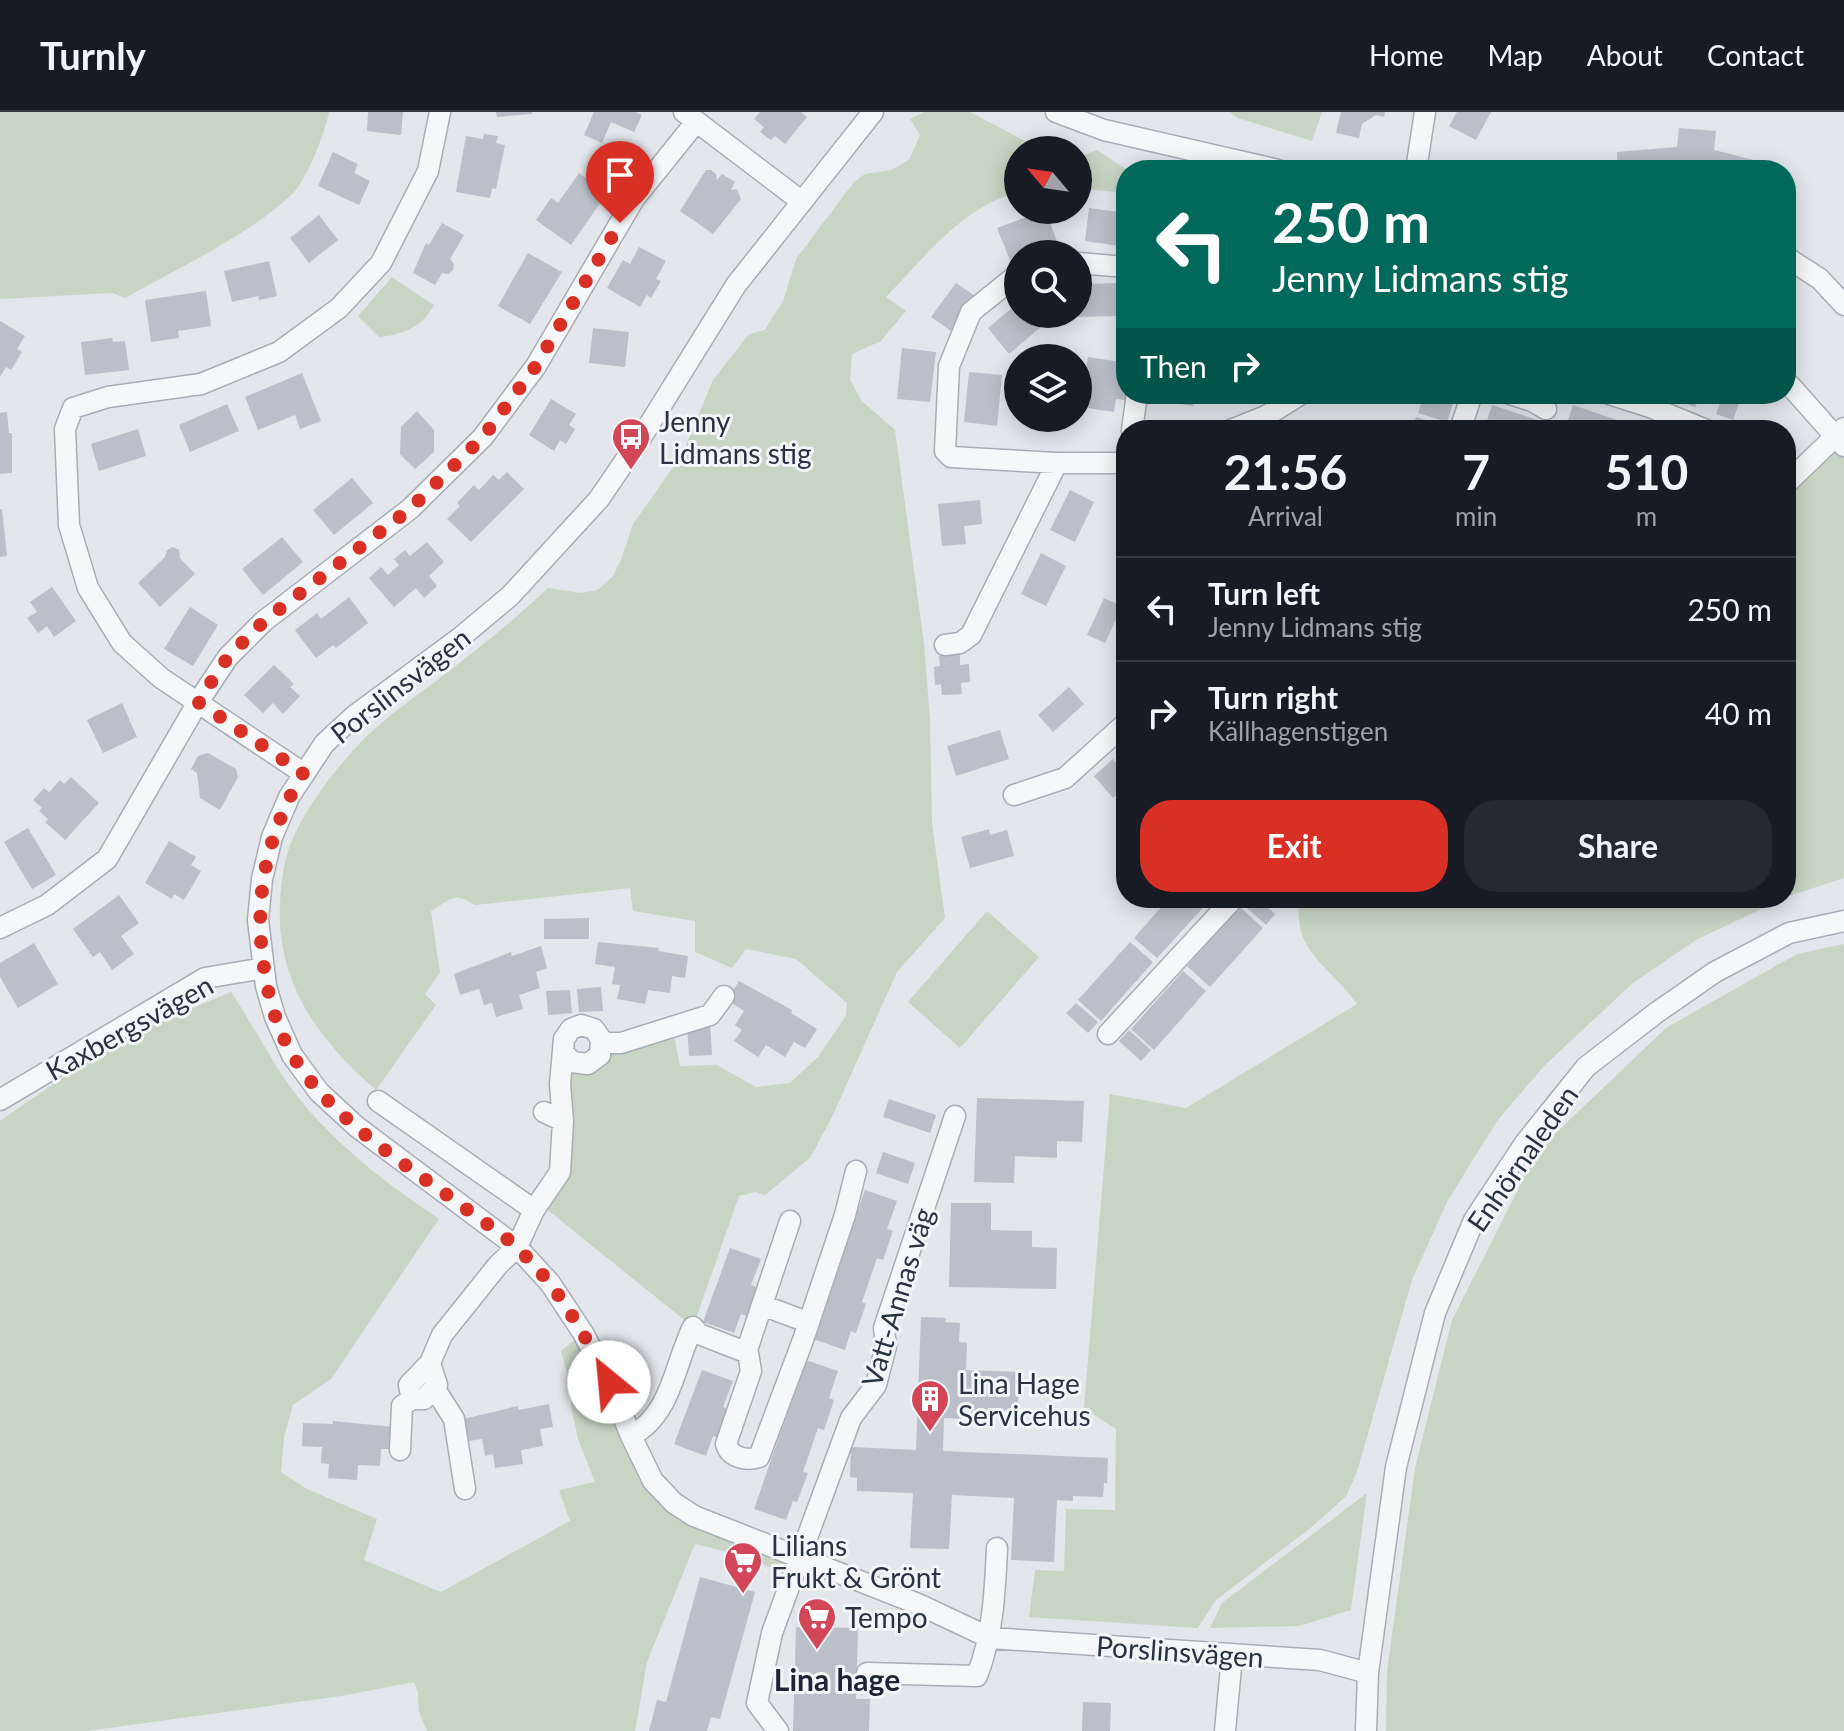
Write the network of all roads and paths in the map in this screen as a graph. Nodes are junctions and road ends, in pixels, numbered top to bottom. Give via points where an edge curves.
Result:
1 (440, 112) edge
2 (873, 112) edge
3 (1056, 112) edge
4 (1425, 112) edge
5 (690, 117) edge
6 (1234, 160) edge
7 (1418, 160) edge
8 (801, 201) junction
9 (1796, 263) edge
10 (1092, 264) edge
11 (1116, 266) edge
12 (1004, 285) edge
13 (1844, 305) edge
14 (1796, 391) edge
15 (1288, 404) edge
16 (1641, 404) edge
17 (1268, 420) edge
18 (1682, 420) edge
19 (1841, 437) edge
20 (1057, 463) junction
21 (1116, 463) edge
22 (1796, 475) edge
23 (945, 645) dead end
24 (198, 702) junction
25 (1116, 732) edge
26 (303, 773) junction
27 (1014, 795) dead end
28 (1225, 908) edge
29 (1844, 921) edge
30 (0, 928) edge
31 (264, 968) junction
32 (724, 996) dead end
33 (1108, 1034) dead end
34 (602, 1043) junction
35 (563, 1052) junction
36 (0, 1100) edge
37 (378, 1101) dead end
38 (955, 1116) dead end
39 (856, 1171) dead end
40 (534, 1210) junction
41 (790, 1221) dead end
42 (517, 1247) junction
43 (762, 1305) junction
44 (807, 1322) junction
45 (747, 1350) junction
46 (430, 1363) junction
47 (435, 1389) junction
48 (412, 1399) junction
49 (631, 1436) junction
50 (400, 1450) dead end
51 (465, 1489) dead end
52 (997, 1548) dead end
53 (801, 1557) junction
54 (990, 1638) junction
55 (1232, 1656) junction
56 (867, 1673) dead end
57 (1368, 1673) junction
58 (778, 1731) edge
59 (1225, 1731) edge
60 (1366, 1731) edge

1 - 24 street via 428,171 381,263 339,308 279,352 201,384 108,397 73,408 65,429 69,525 88,588 122,643
2 - 8 street, Porslinsvägen
3 - 6 street via 1104,130
4 - 7 street
5 - 8 street
5 - 24 street via 634,199 536,366 483,437 410,509 264,621 228,657
8 - 26 street, Porslinsvägen via 736,285 599,499 510,596 354,716
9 - 13 street
10 - 11 street
12 - 20 street via 971,312 949,366 945,451 951,457
14 - 19 street
15 - 17 street
16 - 18 street
19 - 22 street
20 - 21 street
20 - 23 street via 971,635
24 - 26 street
24 - 30 street via 107,859 47,905
25 - 27 street via 1065,778
26 - 31 street, Porslinsvägen via 272,837 262,879 258,920
28 - 33 street
29 - 57 street, Enhörnaleden via 1789,933 1715,972 1586,1067 1525,1143 1474,1220 1435,1313 1396,1467
31 - 36 street, Kaxbergsvägen via 205,978
31 - 42 street, Porslinsvägen via 275,1017 292,1055 319,1092 357,1127
32 - 34 street via 710,1015 621,1043
34 - 35 street via 600,1055 588,1064 575,1064
34 - 35 street via 594,1029 576,1026 564,1039
35 - 40 street via 554,1116 560,1172
37 - 40 street
38 - 53 street, Vatt-Annas väg via 884,1328 886,1346 876,1385 851,1418
39 - 44 street
40 - 42 street
41 - 43 street
42 - 46 street via 442,1335
42 - 49 street, Porslinsvägen via 550,1283 583,1333
43 - 44 street
43 - 45 street
44 - 45 street via 759,1457 753,1459 732,1454 726,1444 751,1371
45 - 49 street via 699,1334 693,1327 663,1407
46 - 47 street
46 - 48 street via 409,1385
47 - 48 street via 424,1399
47 - 51 street via 454,1419
48 - 50 street via 402,1406
49 - 53 street, Porslinsvägen via 653,1481 674,1503 694,1516
52 - 54 street
53 - 54 street, Porslinsvägen
53 - 58 street, Vatt-Annas väg via 772,1633 757,1703
54 - 55 street, Porslinsvägen
54 - 56 street via 977,1676
55 - 57 street, Porslinsvägen via 1320,1660
55 - 59 street
57 - 60 street, Enhörnaleden

